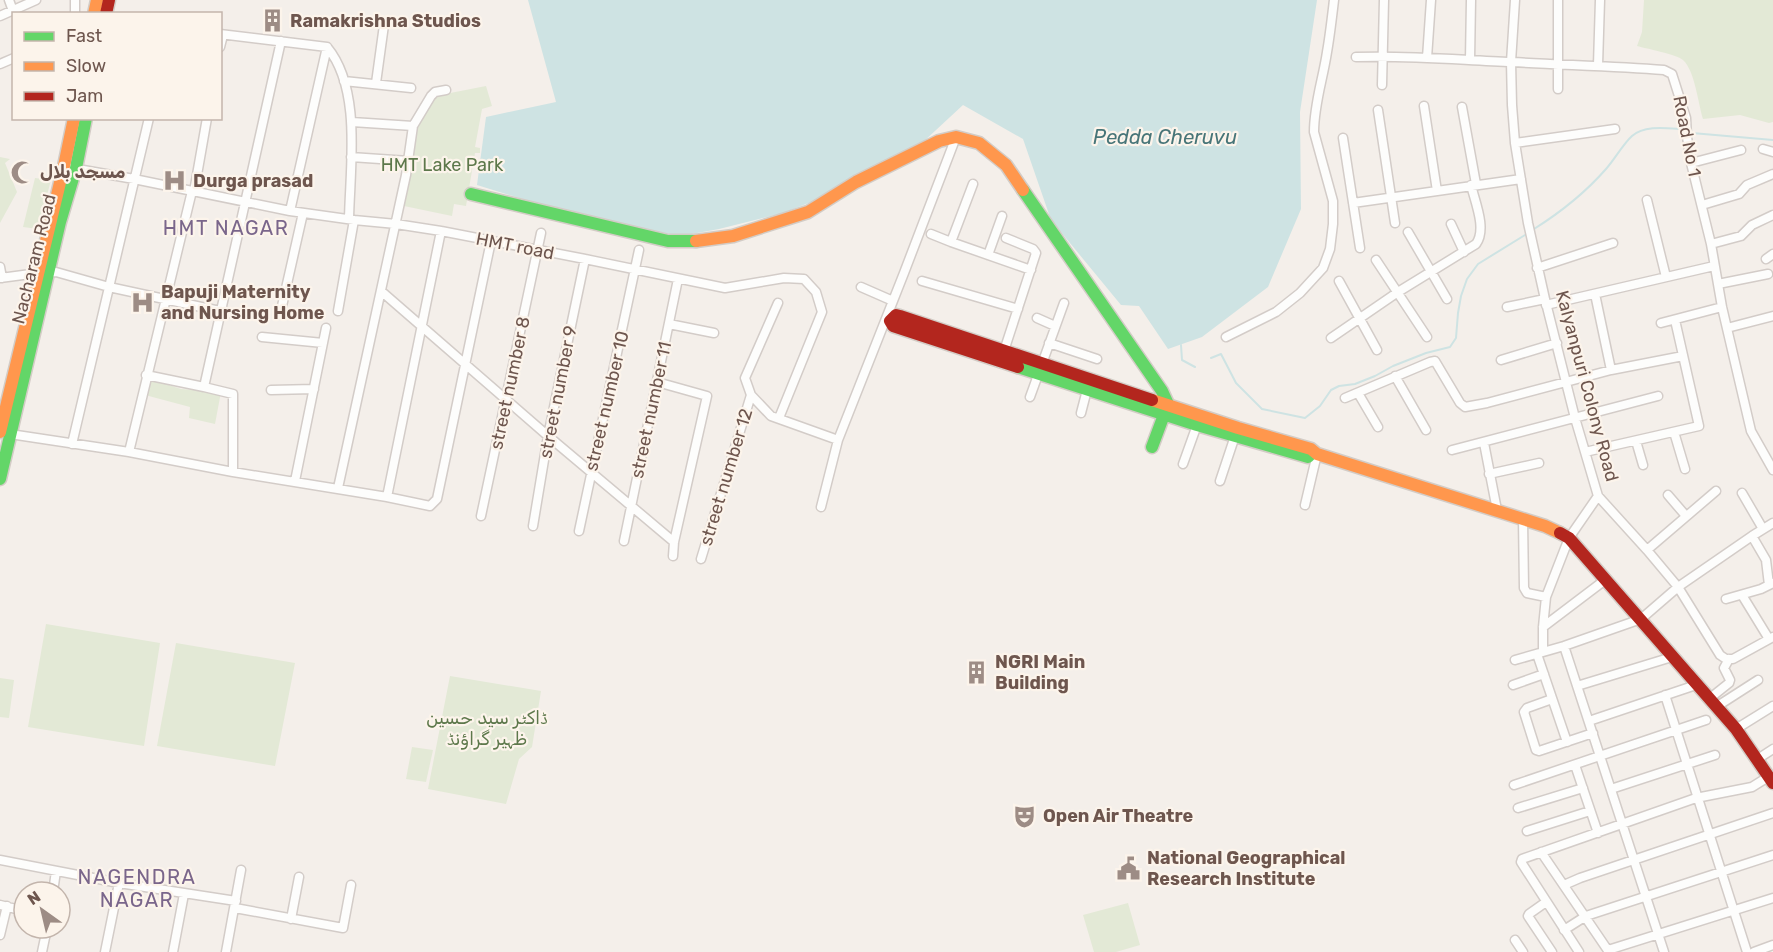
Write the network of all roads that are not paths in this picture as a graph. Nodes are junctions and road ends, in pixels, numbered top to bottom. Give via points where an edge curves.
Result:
1 (9, 0) edge
2 (36, 0) edge
3 (1334, 0) edge
4 (1384, 0) edge
5 (1431, 0) edge
6 (1471, 0) edge
7 (1515, 0) edge
8 (1558, 0) edge
9 (1600, 0) edge
10 (13, 10) junction
11 (0, 16) edge
12 (384, 25) dead end
13 (222, 34) edge
14 (281, 41) junction
15 (327, 47) junction
16 (1384, 56) junction
17 (1356, 57) dead end
18 (1427, 57) junction
19 (1470, 60) junction
20 (1511, 62) junction
21 (1558, 65) junction
22 (1598, 65) junction
23 (344, 81) junction
24 (376, 83) junction
25 (1382, 85) dead end
26 (411, 88) dead end
27 (1558, 89) dead end
28 (446, 90) dead end
29 (1424, 106) dead end
30 (1462, 108) dead end
31 (1378, 110) dead end
32 (74, 120) edge
33 (85, 120) edge
34 (149, 120) edge
35 (207, 120) edge
36 (352, 122) junction
37 (413, 126) junction
38 (1615, 129) dead end
39 (956, 136) junction
40 (1343, 138) dead end
41 (1515, 143) junction
42 (1763, 149) dead end
43 (1740, 150) dead end
44 (1773, 152) edge
45 (351, 157) junction
46 (409, 161) junction
47 (1691, 163) junction
48 (70, 167) junction
49 (1773, 174) edge
50 (135, 179) junction
51 (1521, 179) junction
52 (973, 184) dead end
53 (1474, 185) junction
54 (193, 191) junction
55 (1437, 191) junction
56 (471, 194) dead end
57 (1391, 198) junction
58 (1647, 200) dead end
59 (246, 201) junction
60 (1353, 203) junction
61 (1702, 205) junction
62 (290, 211) junction
63 (303, 213) junction
64 (1773, 215) edge
65 (1002, 216) dead end
66 (351, 220) junction
67 (1395, 223) dead end
68 (396, 224) junction
69 (1451, 224) dead end
70 (441, 231) junction
71 (1408, 232) dead end
72 (541, 233) dead end
73 (931, 234) dead end
74 (1006, 238) dead end
75 (491, 241) junction
76 (951, 242) junction
77 (1613, 243) dead end
78 (1711, 244) junction
79 (1360, 248) dead end
80 (639, 250) dead end
81 (538, 251) junction
82 (1464, 252) junction
83 (988, 255) junction
84 (585, 258) junction
85 (1376, 260) dead end
86 (1714, 266) junction
87 (0, 267) edge
88 (1537, 268) junction
89 (636, 270) junction
90 (1031, 270) junction
91 (44, 272) junction
92 (1432, 272) junction
93 (1768, 274) dead end
94 (1666, 277) junction
95 (1, 278) edge
96 (678, 279) junction
97 (922, 281) dead end
98 (1339, 281) dead end
99 (1718, 284) junction
100 (109, 287) junction
101 (861, 287) dead end
102 (381, 291) junction
103 (1398, 292) junction
104 (1595, 294) junction
105 (167, 298) junction
106 (1448, 299) dead end
107 (893, 301) junction
108 (1546, 302) junction
109 (778, 303) dead end
110 (1064, 303) dead end
111 (282, 306) dead end
112 (1722, 307) junction
113 (1507, 308) dead end
114 (1018, 309) junction
115 (338, 310) dead end
116 (225, 312) junction
117 (1773, 316) edge
118 (1037, 318) dead end
119 (1359, 319) junction
120 (1675, 320) junction
121 (1661, 323) dead end
122 (669, 324) junction
123 (421, 325) junction
124 (1055, 326) junction
125 (326, 328) dead end
126 (1727, 328) junction
127 (930, 332) dead end
128 (714, 333) dead end
129 (262, 337) dead end
130 (1226, 337) dead end
131 (1427, 337) dead end
132 (1331, 338) dead end
133 (323, 343) junction
134 (1049, 343) junction
135 (1557, 343) junction
136 (1377, 350) dead end
137 (1003, 355) junction
138 (1683, 356) junction
139 (1097, 359) dead end
140 (1501, 360) dead end
141 (465, 364) junction
142 (1040, 369) junction
143 (1611, 370) junction
144 (146, 375) junction
145 (1395, 376) junction
146 (657, 382) junction
147 (1567, 382) junction
148 (1088, 385) junction
149 (204, 387) junction
150 (314, 389) junction
151 (272, 390) dead end
152 (1358, 393) junction
153 (751, 395) junction
154 (1658, 396) dead end
155 (1030, 397) dead end
156 (1345, 398) dead end
157 (507, 400) junction
158 (1166, 409) junction
159 (1081, 413) dead end
160 (779, 418) junction
161 (1575, 418) junction
162 (1197, 425) junction
163 (1378, 427) dead end
164 (3, 430) edge
165 (1426, 430) dead end
166 (1236, 432) junction
167 (1674, 432) junction
168 (548, 436) junction
169 (838, 440) junction
170 (1636, 441) junction
171 (1484, 443) junction
172 (72, 444) junction
173 (1152, 447) dead end
174 (1452, 450) dead end
175 (129, 452) junction
176 (1585, 452) junction
177 (1315, 453) junction
178 (1539, 463) dead end
179 (1183, 464) dead end
180 (1643, 465) dead end
181 (1685, 469) dead end
182 (1773, 470) edge
183 (591, 471) junction
184 (233, 472) junction
185 (1490, 474) junction
186 (0, 479) edge
187 (295, 481) junction
188 (1220, 481) dead end
189 (338, 489) junction
190 (1716, 491) dead end
191 (1742, 493) dead end
192 (1668, 495) dead end
193 (387, 496) junction
194 (1598, 496) junction
195 (1305, 505) dead end
196 (631, 506) junction
197 (821, 507) dead end
198 (1497, 510) junction
199 (481, 516) dead end
200 (1686, 516) junction
201 (1523, 519) junction
202 (1773, 523) edge
203 (533, 526) dead end
204 (1763, 529) junction
205 (579, 531) dead end
206 (1752, 536) junction
207 (1569, 538) junction
208 (624, 541) dead end
209 (674, 542) junction
210 (1647, 550) junction
211 (673, 556) dead end
212 (701, 559) dead end
213 (1605, 580) junction
214 (1771, 584) edge
215 (1678, 587) junction
216 (1742, 595) junction
217 (1546, 597) junction
218 (1726, 599) dead end
219 (1641, 619) junction
220 (1543, 627) junction
221 (1771, 638) edge
222 (1564, 646) junction
223 (1540, 653) junction
224 (1672, 657) junction
225 (1729, 659) junction
226 (1515, 660) dead end
227 (1544, 674) junction
228 (1758, 680) dead end
229 (1513, 685) dead end
230 (1696, 685) junction
231 (1577, 686) junction
232 (1665, 695) junction
233 (1552, 699) junction
234 (1712, 703) junction
235 (1773, 706) edge
236 (1706, 720) dead end
237 (1589, 721) junction
238 (1736, 729) junction
239 (1676, 730) junction
240 (1593, 733) junction
241 (1567, 742) junction
242 (1773, 748) edge
243 (1600, 755) junction
244 (1715, 755) dead end
245 (1756, 760) junction
246 (1686, 764) junction
247 (1575, 765) junction
248 (1771, 780) edge
249 (1514, 785) dead end
250 (1583, 788) junction
251 (1611, 789) junction
252 (1696, 798) junction
253 (1518, 808) dead end
254 (1590, 811) junction
255 (1773, 813) edge
256 (1622, 824) junction
257 (1527, 831) dead end
258 (1598, 833) junction
259 (1709, 835) junction
260 (1541, 852) junction
261 (1773, 855) edge
262 (0, 860) edge
263 (1634, 860) junction
264 (242, 870) dead end
265 (56, 871) junction
266 (1720, 872) junction
267 (299, 877) dead end
268 (55, 880) edge
269 (119, 883) junction
270 (351, 885) dead end
271 (1564, 885) junction
272 (184, 894) junction
273 (1646, 896) junction
274 (1773, 898) edge
275 (1546, 902) junction
276 (236, 905) junction
277 (4, 906) edge
278 (1734, 911) junction
279 (1586, 916) junction
280 (291, 919) junction
281 (1564, 930) junction
282 (1658, 935) junction
283 (0, 936) edge
284 (1515, 940) dead end
285 (1773, 945) edge
286 (1548, 951) edge
287 (1609, 951) edge
288 (105, 952) edge
289 (173, 952) edge
290 (226, 952) edge
291 (1523, 952) edge
292 (1579, 952) edge
293 (1664, 952) edge
294 (1747, 952) edge
295 (1754, 952) edge

1 - 10 street
2 - 10 street
3 - 130 street via 1314,120 1333,201 1330,249 1323,268 1300,293 1276,312
4 - 16 street
5 - 18 street
6 - 19 street
7 - 20 street, Kalyanpuri Colony Road
8 - 21 street
9 - 22 street
10 - 11 street
12 - 24 street
13 - 14 street
14 - 15 street
14 - 59 street
15 - 23 street via 336,58
15 - 62 street
16 - 17 street, Road No 1
16 - 18 street, Road No 1
16 - 25 street
18 - 19 street, Road No 1
19 - 20 street, Road No 1
20 - 21 street, Road No 1
20 - 41 street, Kalyanpuri Colony Road
21 - 22 street, Road No 1
21 - 27 street
22 - 47 street, Road No 1 via 1664,70 1672,74 1686,118
23 - 24 street
23 - 36 street
24 - 26 street
28 - 37 street via 431,96
29 - 55 street
30 - 53 street
31 - 57 street
32 - 48 street, Nacharam Road
33 - 48 street, Nacharam Road
34 - 50 street
35 - 54 street
36 - 37 street
36 - 45 street
37 - 46 street
38 - 41 street
39 - 56 street via 916,152 808,212 734,236 694,241 668,241
39 - 107 street
39 - 158 street via 980,143 1006,165 1151,374
40 - 60 street
41 - 51 street, Kalyanpuri Colony Road
42 - 44 street
43 - 47 street
45 - 46 street
45 - 66 street
46 - 68 street
47 - 61 street, Road No 1
48 - 50 street, HMT road
48 - 91 street, Nacharam Road
49 - 61 street via 1747,185 1739,194
50 - 54 street, HMT road
50 - 100 street
51 - 53 street
51 - 88 street, Kalyanpuri Colony Road
52 - 76 street
53 - 55 street
53 - 82 street via 1481,238
54 - 59 street, HMT road
54 - 105 street
55 - 57 street
57 - 60 street
57 - 67 street
58 - 94 street
59 - 62 street, HMT road
59 - 116 street
60 - 79 street
61 - 78 street, Road No 1
62 - 63 street, HMT road
63 - 66 street, HMT road
63 - 111 street
64 - 78 street via 1752,225 1741,236
65 - 83 street
66 - 68 street, HMT road
66 - 115 street
68 - 70 street, HMT road
68 - 102 street
69 - 82 street
70 - 75 street, HMT road
70 - 123 street
71 - 92 street
72 - 81 street, street number 8
73 - 76 street
74 - 90 street via 1035,251
75 - 81 street, HMT road
75 - 141 street
76 - 83 street
77 - 88 street
78 - 86 street, Road No 1
80 - 89 street, street number 10
81 - 84 street, HMT road
81 - 157 street, street number 8
82 - 92 street
83 - 90 street
84 - 89 street, HMT road
84 - 168 street, street number 9
85 - 103 street
86 - 94 street
86 - 99 street, Road No 1
87 - 95 street
88 - 108 street, Kalyanpuri Colony Road
89 - 96 street, HMT road
89 - 183 street, street number 10
90 - 114 street
91 - 95 street
91 - 100 street
91 - 164 street, Nacharam Road
92 - 103 street
92 - 106 street
93 - 99 street
94 - 104 street
96 - 122 street, street number 11
96 - 160 street, HMT road via 725,288 784,278 804,279 816,292 822,312
97 - 114 street
98 - 119 street
99 - 112 street, Road No 1
100 - 105 street
100 - 172 street
101 - 107 street
102 - 123 street
102 - 189 street
103 - 119 street
103 - 131 street
104 - 108 street
104 - 143 street
105 - 116 street
105 - 144 street
107 - 169 street
108 - 113 street
108 - 135 street, Kalyanpuri Colony Road
109 - 153 street, street number 12 via 745,378
110 - 124 street
112 - 120 street
112 - 126 street, Road No 1
114 - 137 street
116 - 149 street
117 - 126 street
118 - 124 street
119 - 132 street
119 - 136 street
120 - 121 street
120 - 138 street
122 - 128 street
122 - 146 street, street number 11
123 - 141 street
123 - 193 street
124 - 134 street
125 - 133 street
126 - 182 street, Road No 1 via 1751,431
127 - 137 street
129 - 133 street
133 - 150 street
134 - 139 street
134 - 142 street
135 - 140 street
135 - 147 street, Kalyanpuri Colony Road
137 - 142 street
138 - 143 street
138 - 167 street via 1699,426
141 - 157 street
141 - 193 street via 437,499 430,506
142 - 148 street
142 - 155 street
143 - 147 street
144 - 149 street
144 - 175 street
145 - 147 street via 1435,361 1463,406
145 - 152 street
145 - 165 street
146 - 196 street, street number 11
146 - 209 street, street number 12 via 707,396
147 - 161 street, Kalyanpuri Colony Road
148 - 158 street
148 - 159 street
149 - 184 street via 233,394
150 - 151 street
150 - 187 street
152 - 156 street
152 - 163 street
153 - 160 street via 771,416
153 - 212 street, street number 12
154 - 161 street
157 - 168 street
157 - 199 street, street number 8
158 - 162 street
158 - 166 street
158 - 173 street
160 - 169 street
161 - 171 street
161 - 176 street, Kalyanpuri Colony Road
162 - 166 street
162 - 179 street
164 - 172 street
164 - 186 street, Nacharam Road
166 - 177 street via 1308,457
166 - 188 street
167 - 170 street
167 - 181 street
168 - 183 street
168 - 203 street, street number 9
169 - 197 street
170 - 176 street
170 - 180 street
171 - 174 street
171 - 185 street
172 - 175 street
175 - 184 street
176 - 194 street, Kalyanpuri Colony Road
177 - 195 street
177 - 198 street
178 - 185 street
183 - 196 street
183 - 205 street, street number 10
184 - 187 street
185 - 198 street
187 - 189 street
189 - 193 street
190 - 200 street
191 - 204 street
192 - 200 street
194 - 207 street, Kalyanpuri Colony Road
194 - 210 street
196 - 208 street, street number 11
196 - 209 street
198 - 201 street
200 - 210 street
201 - 207 street
201 - 217 street via 1524,588 1527,593
202 - 204 street
204 - 206 street
206 - 214 street via 1766,560
206 - 215 street
207 - 213 street
207 - 217 street, Kalyanpuri Colony Road
209 - 211 street, street number 12
210 - 215 street
213 - 219 street
213 - 220 street
214 - 216 street
215 - 219 street
215 - 225 street via 1720,655
216 - 218 street
216 - 221 street
217 - 220 street, Kalyanpuri Colony Road
219 - 222 street
219 - 224 street
220 - 223 street, Kalyanpuri Colony Road
221 - 225 street
222 - 223 street
222 - 231 street
223 - 226 street
223 - 227 street, Kalyanpuri Colony Road
224 - 230 street
224 - 231 street
225 - 234 street via 1724,668 1729,683
227 - 229 street
227 - 233 street, Kalyanpuri Colony Road
228 - 234 street
230 - 232 street
230 - 234 street
231 - 237 street
232 - 237 street
232 - 239 street
233 - 241 street, Kalyanpuri Colony Road
233 - 241 street via 1524,712 1534,748 1539,751
234 - 238 street
235 - 238 street
236 - 239 street
237 - 240 street
238 - 245 street
239 - 243 street
239 - 246 street
240 - 241 street
240 - 243 street
242 - 245 street
243 - 247 street
243 - 251 street
244 - 246 street
245 - 248 street
246 - 251 street
246 - 252 street
247 - 249 street
247 - 250 street
248 - 252 street
250 - 253 street
250 - 254 street
251 - 256 street
252 - 256 street
252 - 259 street
254 - 257 street
254 - 258 street
255 - 259 street
256 - 258 street
256 - 263 street
258 - 260 street
259 - 263 street
259 - 266 street
260 - 271 street
260 - 275 street via 1520,861
261 - 266 street
262 - 265 street
263 - 271 street
263 - 273 street
264 - 276 street
265 - 268 street
265 - 269 street
266 - 273 street
266 - 278 street
267 - 280 street
269 - 272 street
269 - 288 street
270 - 280 street via 343,928
271 - 279 street
272 - 276 street
272 - 289 street
273 - 279 street
273 - 282 street
274 - 278 street
275 - 281 street
275 - 286 street via 1528,916
276 - 280 street
276 - 290 street
277 - 283 street
278 - 282 street
278 - 294 street
279 - 281 street
279 - 287 street
281 - 292 street
282 - 287 street
282 - 293 street
284 - 291 street
285 - 295 street

